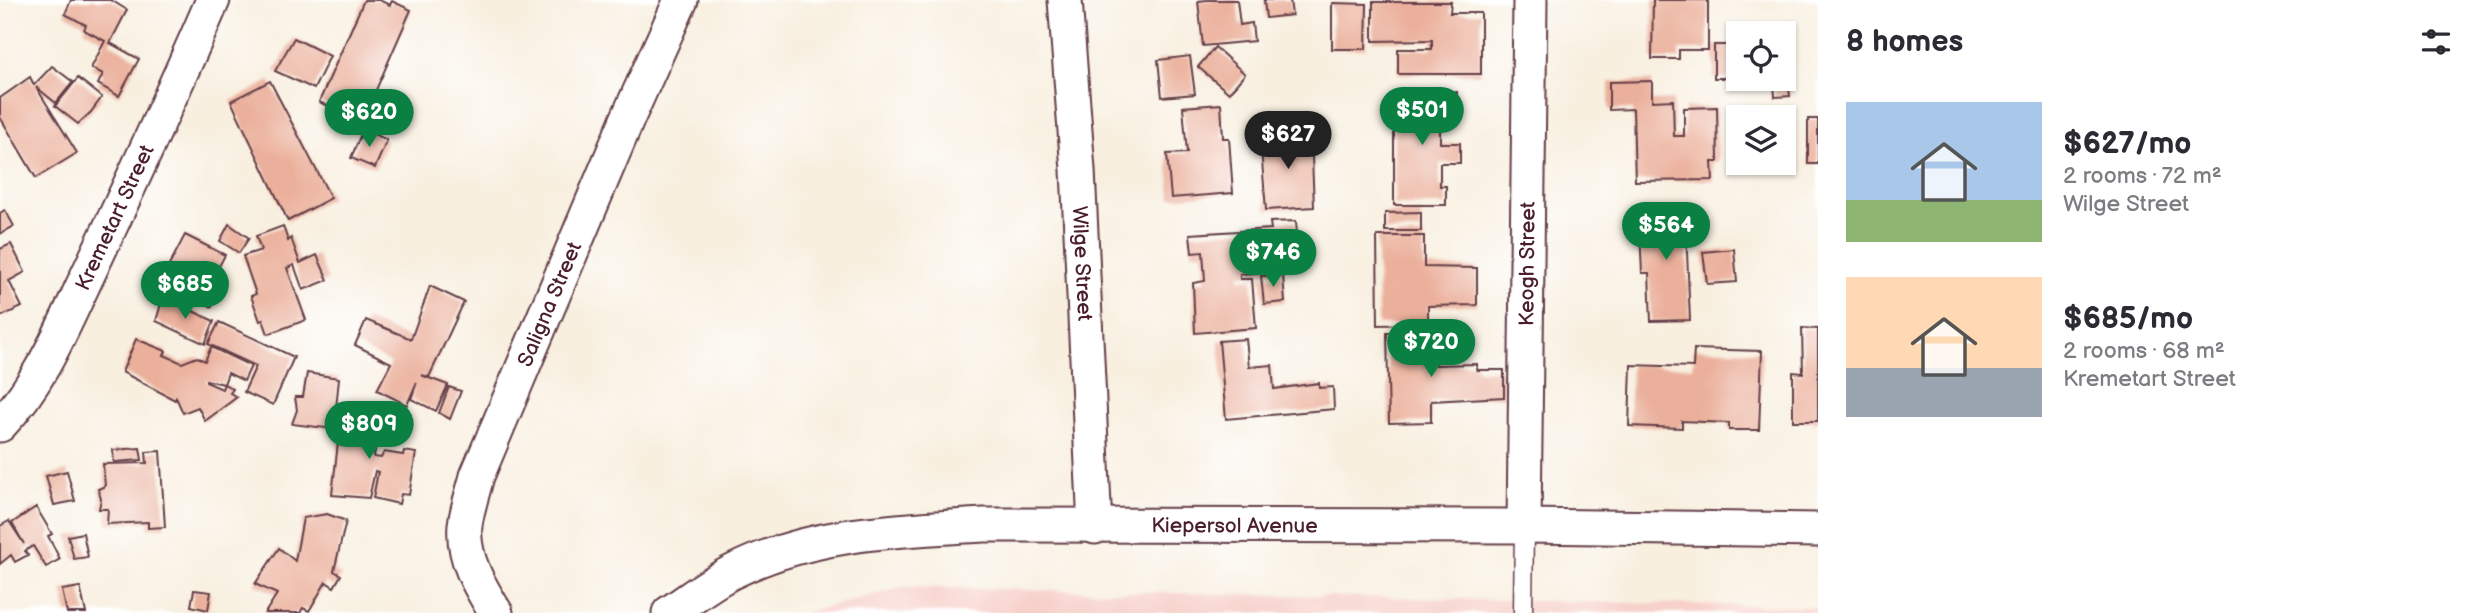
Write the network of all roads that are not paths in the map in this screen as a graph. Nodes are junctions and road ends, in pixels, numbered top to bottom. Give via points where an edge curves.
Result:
1 (213, 0) edge
2 (681, 0) edge
3 (1065, 0) edge
4 (1530, 0) edge
5 (0, 425) edge
6 (1524, 526) junction
7 (1095, 527) junction
8 (1818, 530) edge
9 (496, 613) edge
10 (669, 613) edge
11 (1523, 613) edge

1 - 5 street, Kremetart Street via 51,353
2 - 9 street, Saligna Street via 477,476 465,526 467,547 475,576
3 - 7 street, Wilge Street
4 - 6 street, Keogh Street
6 - 7 street, Kiepersol Avenue
6 - 8 street, Kiepersol Avenue
6 - 11 lane
7 - 10 street, Kiepersol Avenue via 896,530 821,541 729,573

